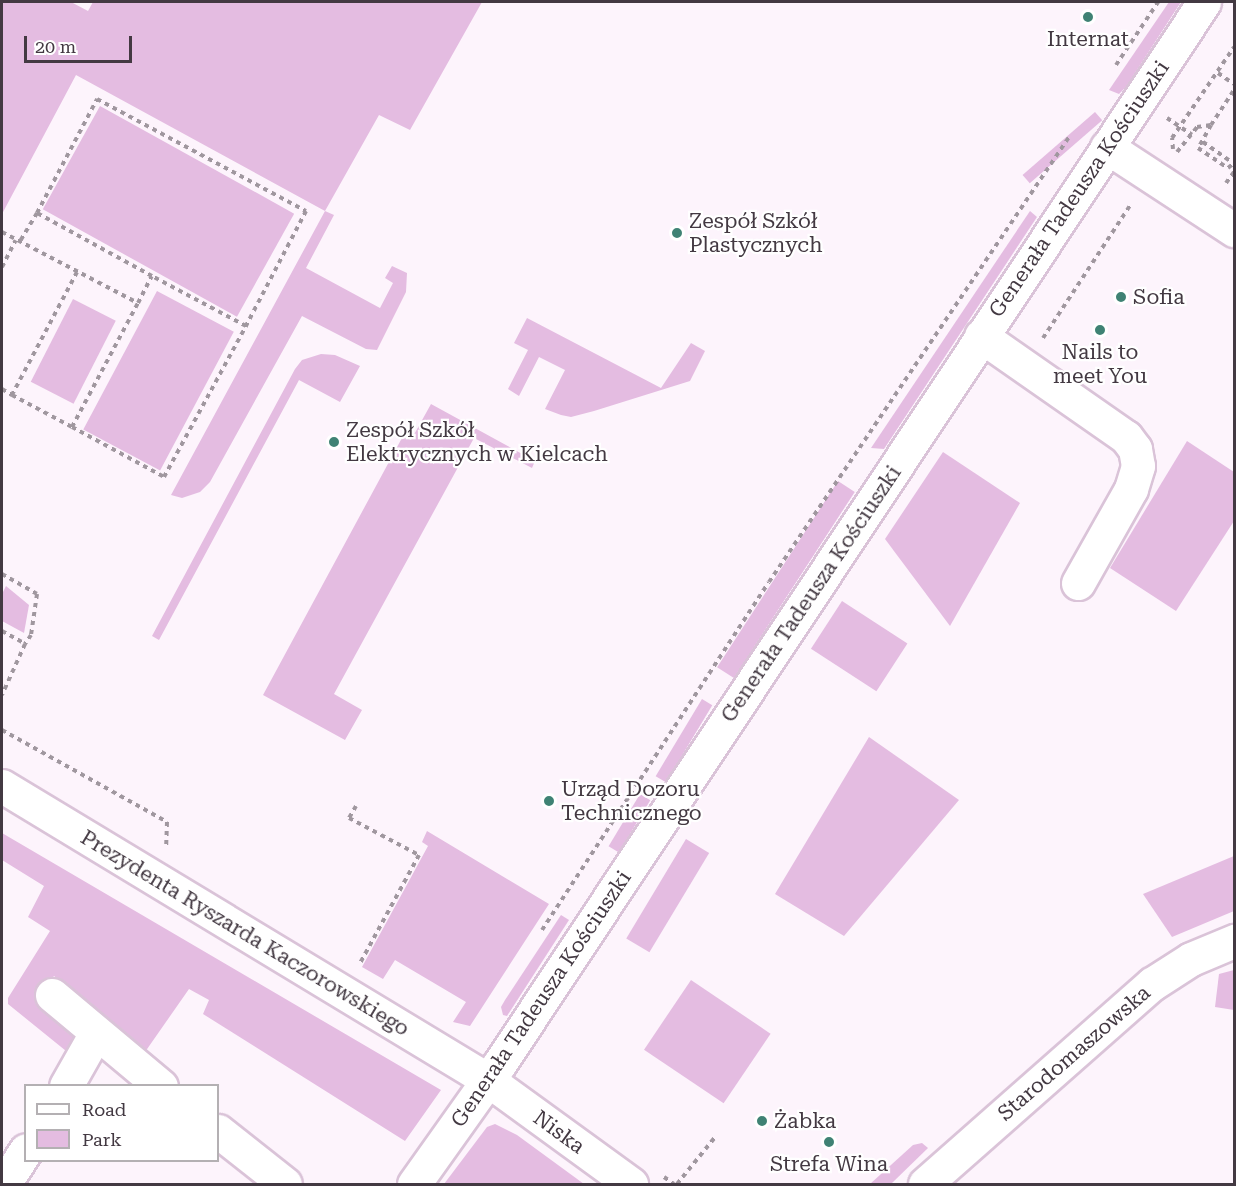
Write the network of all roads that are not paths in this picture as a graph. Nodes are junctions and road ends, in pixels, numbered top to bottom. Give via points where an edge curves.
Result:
1 (1204, 2) edge
2 (1107, 147) junction
3 (1234, 230) edge
4 (981, 336) junction
5 (1077, 583) dead end
6 (2, 786) edge
7 (1234, 941) edge
8 (52, 995) dead end
9 (96, 1033) junction
10 (488, 1080) junction
11 (67, 1084) edge
12 (159, 1084) edge
13 (219, 1132) edge
14 (24, 1153) edge
15 (4, 1185) edge
16 (285, 1185) edge
17 (414, 1185) edge
18 (631, 1185) edge
19 (925, 1185) edge

1 - 2 street, Generała Tadeusza Kościuszki
2 - 3 street
2 - 4 street, Generała Tadeusza Kościuszki
4 - 5 street via 1126,436 1135,448 1138,466 1131,489
4 - 10 street, Generała Tadeusza Kościuszki
6 - 10 street, Prezydenta Ryszarda Kaczorowskiego
7 - 19 street, Starodomaszowska via 1191,959 1152,984
8 - 9 street
9 - 11 street
9 - 12 street
10 - 17 street, Generała Tadeusza Kościuszki
10 - 18 street, Niska
13 - 16 street
14 - 15 street

